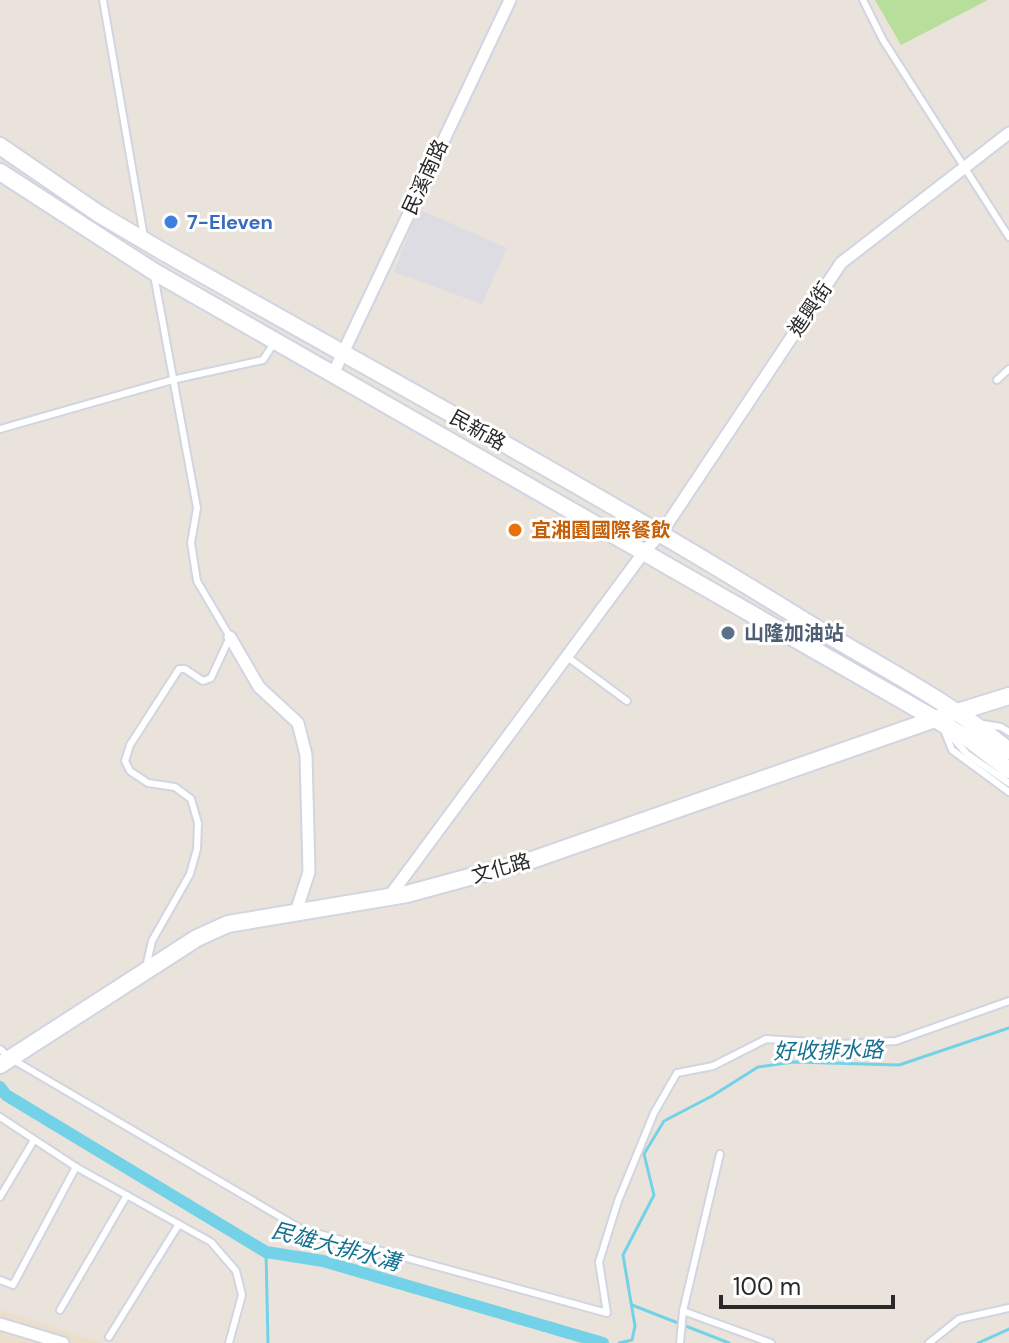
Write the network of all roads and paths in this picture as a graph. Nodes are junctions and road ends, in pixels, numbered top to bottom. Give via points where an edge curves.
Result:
1 (103, 0) edge
2 (510, 0) edge
3 (863, 0) edge
4 (1009, 133) edge
5 (0, 146) edge
6 (964, 166) junction
7 (0, 172) edge
8 (1009, 237) edge
9 (145, 242) junction
10 (153, 271) junction
11 (276, 340) junction
12 (343, 355) junction
13 (1009, 369) edge
14 (333, 374) junction
15 (172, 380) junction
16 (997, 380) dead end
17 (0, 429) edge
18 (662, 532) junction
19 (644, 552) junction
20 (230, 637) junction
21 (566, 656) junction
22 (1009, 696) edge
23 (627, 701) dead end
24 (959, 712) junction
25 (938, 721) junction
26 (976, 723) junction
27 (1009, 732) edge
28 (1009, 741) edge
29 (1006, 770) edge
30 (1009, 792) edge
31 (389, 897) junction
32 (296, 912) junction
33 (146, 971) junction
34 (1009, 1001) edge
35 (3, 1057) edge
36 (0, 1117) edge
37 (34, 1140) junction
38 (720, 1154) dead end
39 (76, 1167) junction
40 (127, 1195) junction
41 (0, 1197) edge
42 (179, 1224) junction
43 (0, 1280) edge
44 (1009, 1308) edge
45 (60, 1310) dead end
46 (683, 1311) junction
47 (0, 1324) edge
48 (109, 1337) dead end
49 (63, 1343) edge
50 (229, 1343) edge
51 (680, 1343) edge
52 (771, 1343) edge
53 (929, 1343) edge

1 - 9 lane
2 - 12 street, 民溪南路
3 - 6 lane
4 - 6 street, 進興街
5 - 9 main road, 民新路
6 - 8 lane
6 - 18 street, 進興街 via 841,263
7 - 10 main road, 民新路
9 - 10 lane
9 - 12 main road, 民新路
10 - 11 main road, 民新路
10 - 15 lane
11 - 14 main road, 民新路
11 - 15 lane via 263,360
12 - 14 street, 民溪南路
12 - 18 main road, 民新路
13 - 16 lane
14 - 19 main road, 民新路
15 - 17 lane
15 - 20 lane via 197,508 191,543 197,581
18 - 19 street, 進興街
18 - 24 main road, 民新路
19 - 21 street, 進興街
19 - 25 main road, 民新路
20 - 32 street via 259,687 298,723 306,755 309,872
20 - 33 lane via 211,678 203,681 179,669 125,761 148,783 175,787 191,799 198,823 190,874 152,941
21 - 23 lane
21 - 31 street, 進興街
22 - 24 main road, 文化路
24 - 25 main road, 文化路
24 - 26 main road, 民新路
25 - 29 main road, 民新路
25 - 30 lane via 952,750
25 - 31 main road, 文化路 via 532,860
26 - 27 lane
26 - 28 lane
26 - 29 main road, 民新路
31 - 32 main road, 文化路
32 - 33 main road, 文化路 via 228,924
33 - 35 main road, 文化路
34 - 35 lane via 896,1041 766,1039 713,1066 677,1073 654,1113 599,1262 607,1313 301,1229
36 - 37 lane
37 - 39 lane
37 - 41 lane
38 - 46 lane
39 - 40 lane
39 - 43 lane via 13,1285
40 - 42 lane
40 - 45 lane
42 - 48 lane
42 - 50 lane via 211,1242 236,1271 242,1295
44 - 53 lane via 959,1319
46 - 51 lane
46 - 52 lane
47 - 49 street

